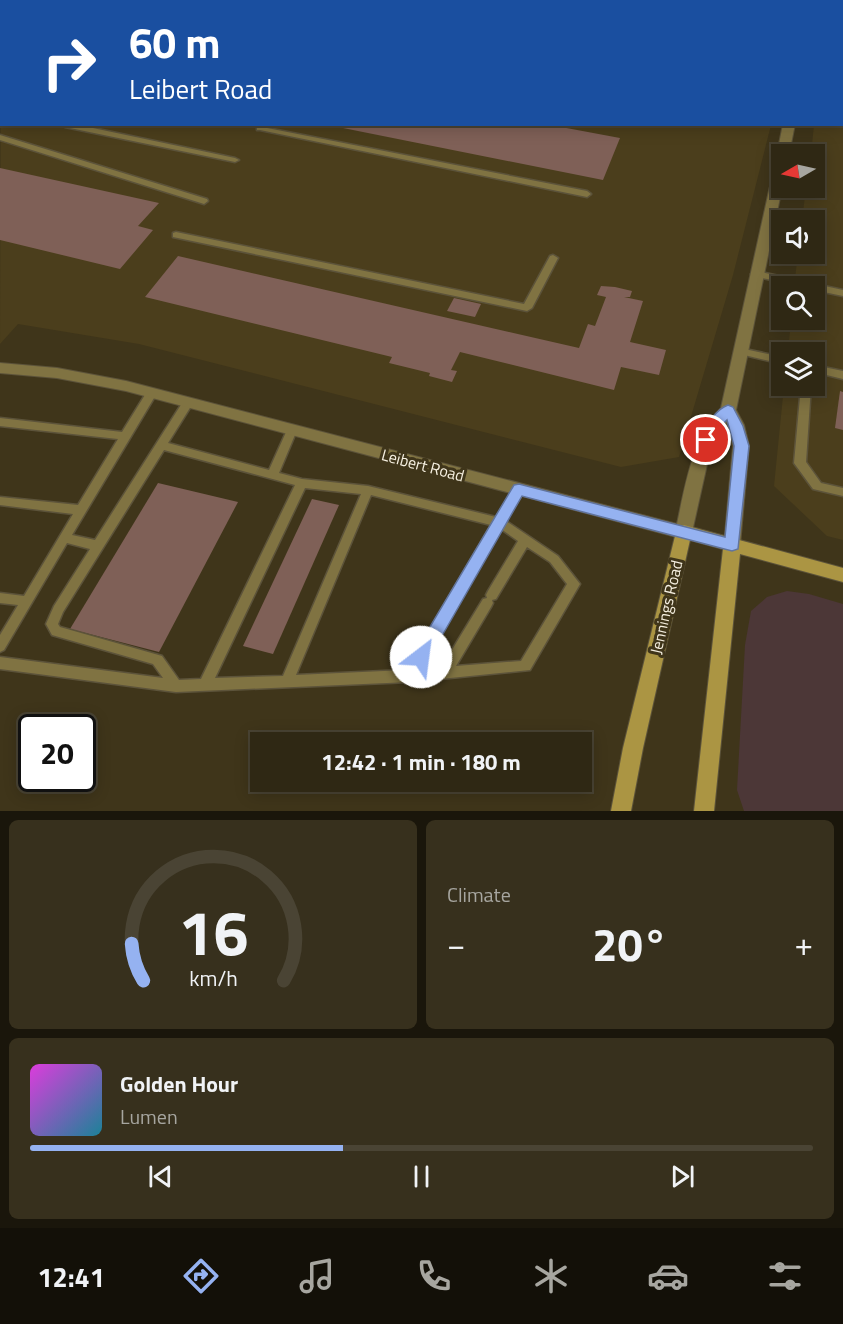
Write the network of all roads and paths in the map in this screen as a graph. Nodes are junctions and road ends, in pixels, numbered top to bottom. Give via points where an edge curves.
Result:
1 (74, 126) edge
2 (789, 126) edge
3 (260, 128) dead end
4 (0, 137) edge
5 (785, 144) edge
6 (235, 160) dead end
7 (587, 194) dead end
8 (773, 198) edge
9 (204, 201) dead end
10 (176, 235) dead end
11 (553, 258) dead end
12 (756, 274) junction
13 (771, 277) edge
14 (825, 289) edge
15 (843, 293) edge
16 (740, 351) junction
17 (771, 358) edge
18 (0, 368) edge
19 (825, 371) edge
20 (843, 375) edge
21 (152, 393) junction
22 (805, 396) edge
23 (188, 403) junction
24 (728, 410) junction
25 (0, 422) edge
26 (292, 430) junction
27 (125, 436) junction
28 (161, 445) junction
29 (272, 476) junction
30 (302, 483) junction
31 (519, 489) junction
32 (368, 490) junction
33 (843, 492) edge
34 (0, 501) edge
35 (81, 510) junction
36 (499, 522) junction
37 (684, 532) junction
38 (64, 538) junction
39 (525, 540) junction
40 (732, 545) junction
41 (99, 546) junction
42 (843, 575) edge
43 (0, 597) edge
44 (26, 601) junction
45 (4, 633) edge
46 (0, 646) edge
47 (0, 663) edge
48 (445, 673) junction
49 (410, 676) junction
50 (287, 681) junction
51 (205, 685) junction
52 (176, 686) junction
53 (621, 811) edge
54 (704, 811) edge

1 - 6 lane
2 - 5 street
3 - 7 lane
4 - 9 lane
8 - 12 street, Jennings Road
10 - 11 lane via 527,308
12 - 13 lane
12 - 16 street, Jennings Road
14 - 15 lane
16 - 17 lane
16 - 24 street, Jennings Road
18 - 21 street, Leibert Road via 80,376
19 - 20 lane
21 - 23 street, Leibert Road
21 - 27 lane
22 - 33 lane via 800,464 817,486
23 - 26 street, Leibert Road
23 - 28 lane
24 - 37 street, Jennings Road via 706,440
24 - 40 street via 741,446
25 - 27 lane
26 - 29 lane
26 - 31 street, Leibert Road
27 - 35 lane
28 - 29 lane
28 - 41 lane
29 - 30 lane
30 - 32 lane
30 - 51 lane
31 - 36 lane
31 - 37 street, Leibert Road
32 - 36 lane
32 - 50 lane
34 - 35 lane
35 - 38 lane
36 - 39 lane
36 - 49 lane
37 - 40 street, Leibert Road
37 - 53 street, Jennings Road
38 - 41 lane
38 - 44 lane
39 - 48 lane
39 - 48 lane via 554,559 574,584 525,666
40 - 42 street, Leibert Road
40 - 54 street
41 - 52 lane via 52,624 56,631 157,660
43 - 44 lane
44 - 45 lane
45 - 46 lane
47 - 52 lane
48 - 49 lane
49 - 50 lane
50 - 51 lane
51 - 52 lane

